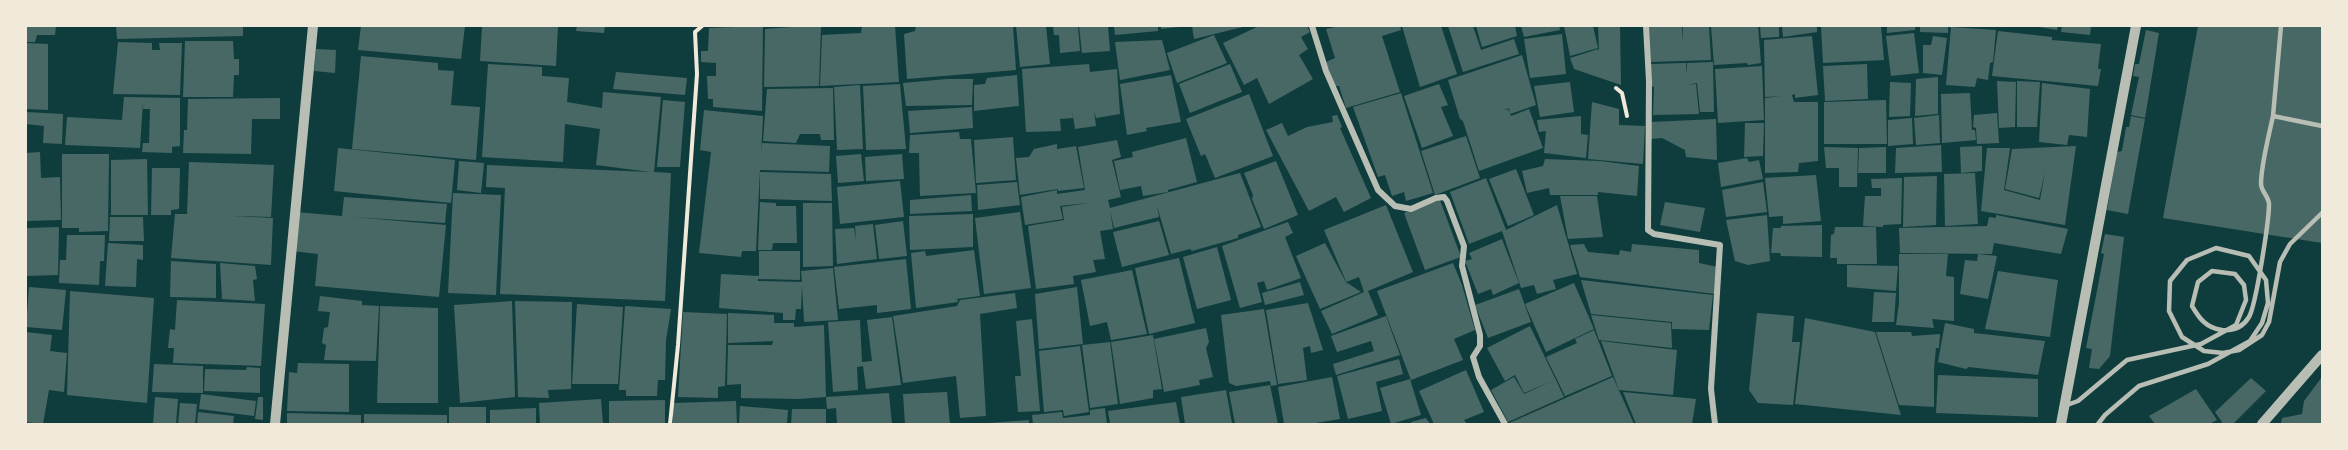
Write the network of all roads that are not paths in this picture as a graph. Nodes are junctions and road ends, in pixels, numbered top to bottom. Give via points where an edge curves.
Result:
1 (313, 26) edge
2 (1312, 26) edge
3 (1646, 26) edge
4 (2136, 26) edge
5 (2281, 26) edge
6 (2273, 116) junction
7 (2322, 126) edge
8 (2322, 213) edge
9 (2322, 356) edge
10 (2065, 406) junction
11 (275, 424) edge
12 (1505, 424) edge
13 (1715, 424) edge
14 (2061, 424) edge
15 (2098, 424) edge
16 (2262, 424) edge

1 - 11 street
2 - 12 street via 1326,71 1378,190 1395,206 1411,209 1436,198 1448,201 1464,246 1462,266 1480,335 1480,346 1473,357 1479,377
3 - 13 street via 1648,230 1720,245 1711,389
4 - 10 street
5 - 6 lane
6 - 7 lane
6 - 10 lane via 2260,186 2269,202 2250,315 2232,331 2220,330 2212,328 2200,320 2192,306 2198,282 2212,271 2235,274 2244,285 2246,300 2236,325 2227,330 2219,334 2201,344 2127,360
8 - 15 lane via 2289,244 2280,262 2269,322 2262,335 2239,350 2231,352 2223,353 2204,351 2182,337 2169,311 2170,281 2187,260 2216,249 2249,256 2265,280 2268,303 2262,323 2250,341 2229,352 2219,358 2208,364 2139,386
9 - 16 street
10 - 14 street

